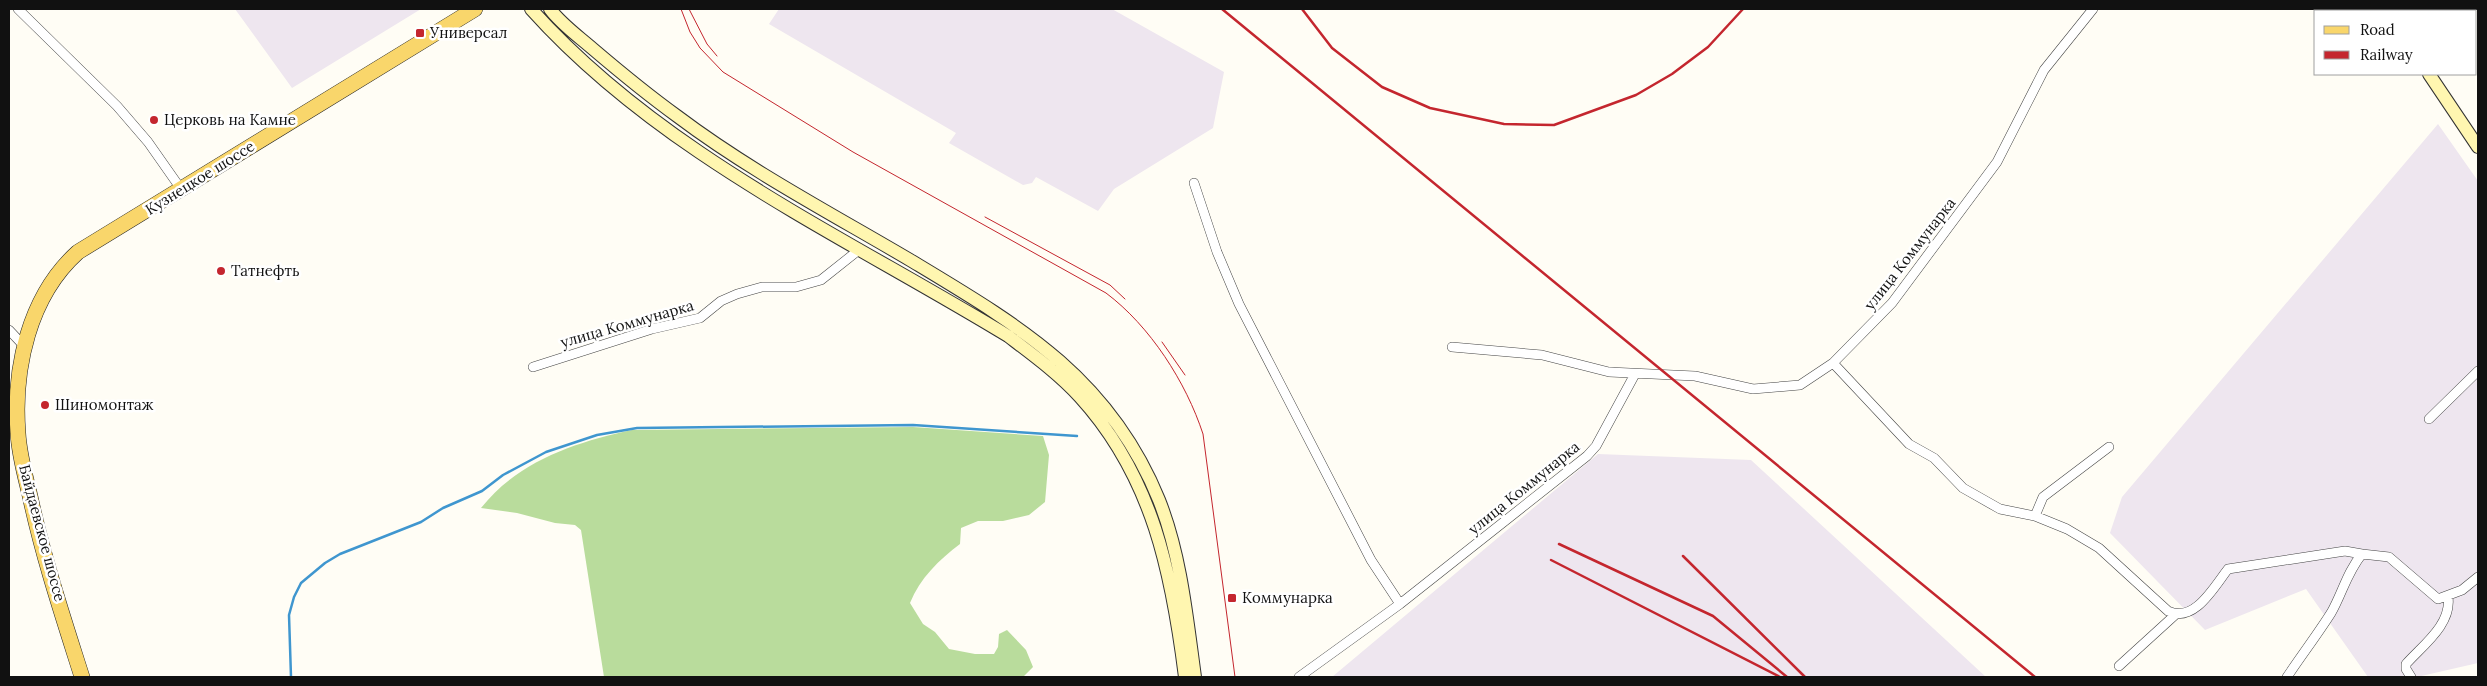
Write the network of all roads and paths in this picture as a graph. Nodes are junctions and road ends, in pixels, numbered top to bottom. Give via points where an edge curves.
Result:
1 (18, 9) edge
2 (476, 9) edge
3 (531, 9) edge
4 (550, 9) edge
5 (2093, 9) edge
6 (2430, 75) edge
7 (2478, 148) edge
8 (1194, 183) dead end
9 (181, 189) junction
10 (860, 249) junction
11 (78, 252) joint
12 (9, 330) edge
13 (25, 347) junction
14 (1452, 347) dead end
15 (1833, 363) junction
16 (533, 367) dead end
17 (2478, 371) edge
18 (1635, 374) junction
19 (2429, 419) dead end
20 (2109, 447) dead end
21 (2035, 516) junction
22 (2362, 554) junction
23 (2478, 577) edge
24 (2448, 597) junction
25 (1400, 604) junction
26 (2175, 615) junction
27 (2119, 666) dead end
28 (82, 677) edge
29 (1185, 677) edge
30 (1195, 677) edge
31 (1299, 677) edge
32 (2286, 677) edge
33 (2411, 677) edge

1 - 9 street via 118,106
2 - 9 main road, Кузнецкое шоссе
3 - 10 main road via 552,33 621,94 689,145 735,176
4 - 30 main road via 605,59 716,145 1017,326 1072,371 1114,419 1160,501 1177,564
5 - 15 street, улица Коммунарка via 2044,70 1997,162 1892,303
6 - 7 main road
8 - 25 street via 1239,304 1371,560
9 - 11 main road, Кузнецкое шоссе
10 - 16 street, улица Коммунарка via 821,280 796,287 762,287 737,294 721,301 700,318 652,329
10 - 29 main road via 1008,336 1046,365 1093,412 1136,478 1150,508 1173,602
11 - 13 main road, Байдаевское шоссе via 45,292
12 - 13 street
13 - 28 main road, Байдаевское шоссе via 17,402 22,462 34,518
14 - 18 street via 1542,355 1588,368
15 - 18 street, улица Коммунарка via 1800,385 1753,389 1695,376
15 - 21 street via 1909,444 1934,458 1963,488 2000,509
17 - 19 street
18 - 25 street, улица Коммунарка via 1596,446 1587,456
20 - 21 street via 2042,497
21 - 26 street via 2068,529 2099,548
22 - 24 street via 2390,557 2438,599
22 - 26 street via 2345,551 2228,569 2190,613
22 - 32 street via 2332,611
23 - 24 street
24 - 33 street via 2446,618 2406,664
25 - 31 street, улица Коммунарка
26 - 27 street

